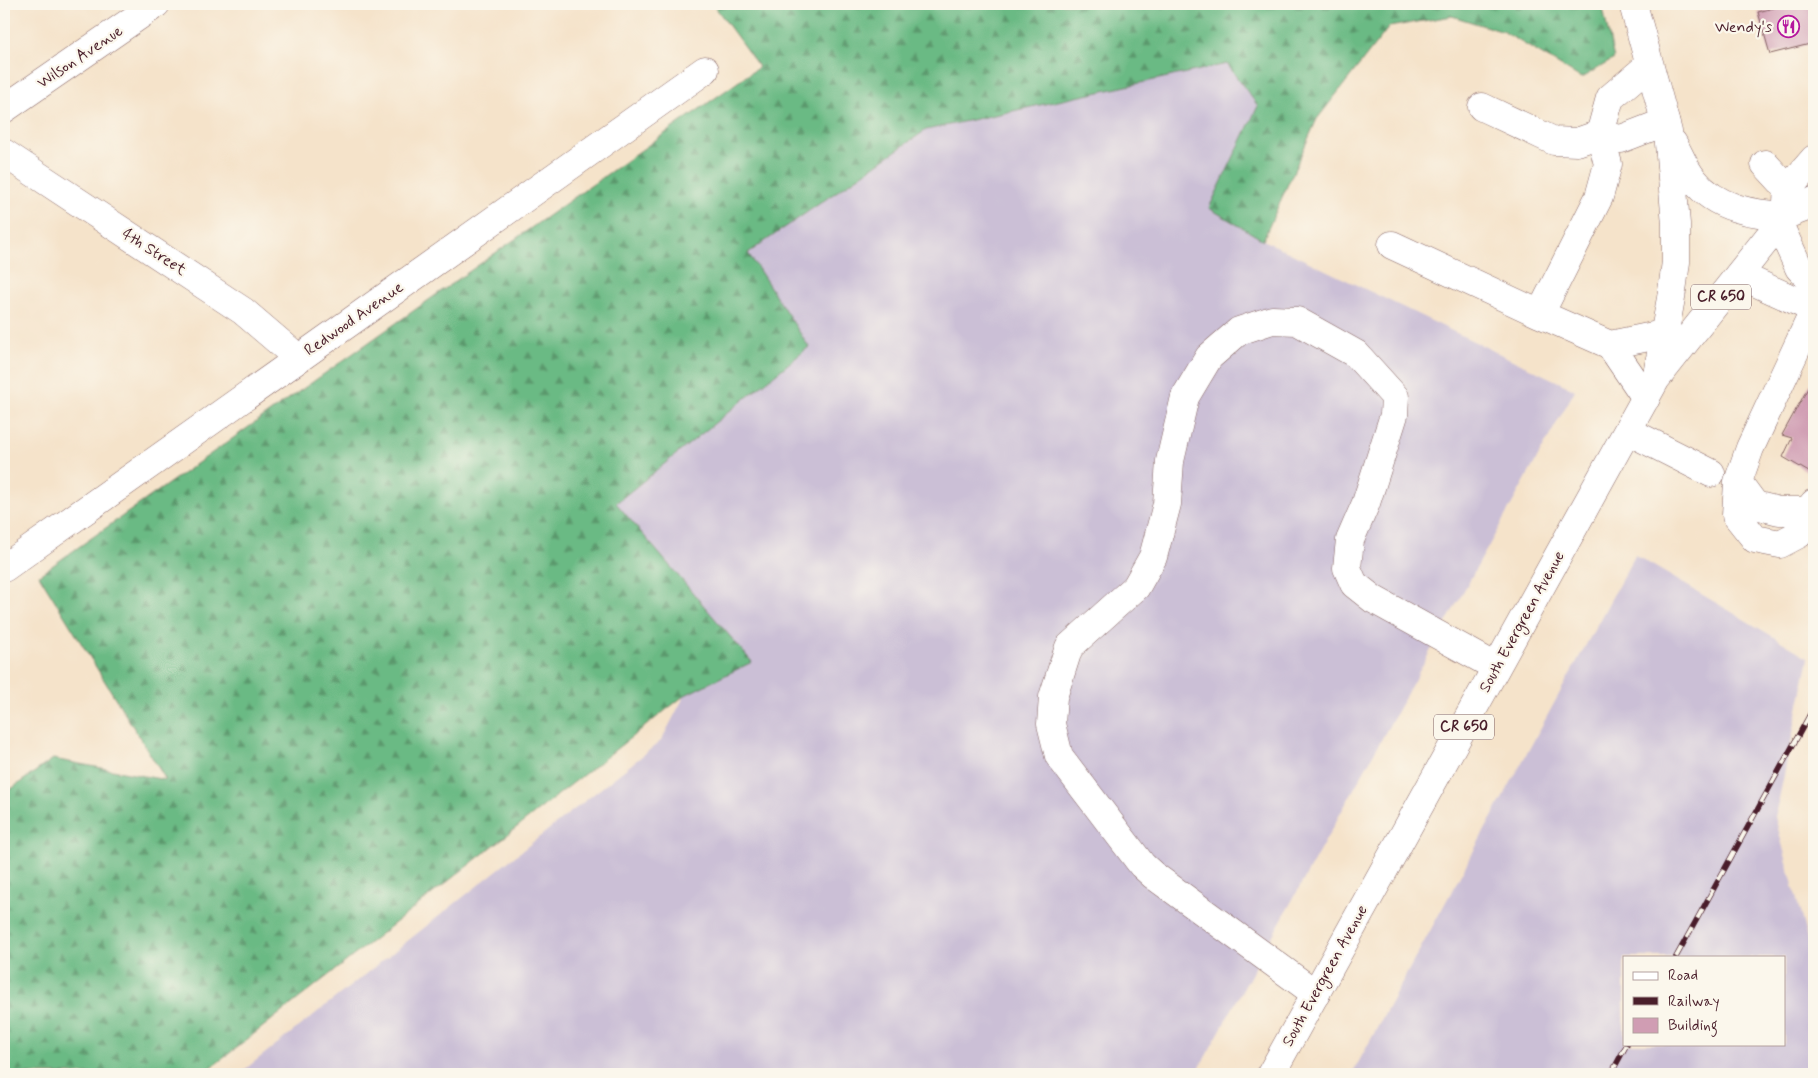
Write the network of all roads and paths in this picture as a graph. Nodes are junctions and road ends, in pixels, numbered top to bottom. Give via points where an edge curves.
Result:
1 (156, 4) edge
2 (1633, 4) edge
3 (1649, 65) junction
4 (705, 70) dead end
5 (1482, 107) dead end
6 (4, 110) edge
7 (1667, 127) junction
8 (1600, 134) junction
9 (4, 153) edge
10 (1814, 159) edge
11 (1765, 164) dead end
12 (1814, 200) edge
13 (1784, 209) junction
14 (1392, 245) dead end
15 (1739, 275) junction
16 (1814, 284) edge
17 (1814, 310) edge
18 (1540, 314) junction
19 (1663, 334) junction
20 (1610, 345) junction
21 (298, 358) junction
22 (1651, 388) junction
23 (1628, 431) junction
24 (1711, 473) dead end
25 (1811, 507) edge
26 (4, 568) edge
27 (1496, 667) junction
28 (1316, 994) junction
29 (1271, 1074) edge

1 - 6 main road, Wilson Avenue
2 - 3 main road
3 - 7 main road
3 - 8 main road via 1610,98
4 - 21 main road, Redwood Avenue
5 - 8 main road via 1554,141 1577,142
7 - 8 main road via 1621,139
7 - 13 main road via 1694,181 1708,193 1743,211 1764,215
7 - 19 main road via 1676,224 1676,262
8 - 18 main road via 1608,164 1599,197
9 - 21 main road, 4th Street via 243,311
10 - 13 main road, South Evergreen Avenue / CR 650
11 - 13 main road
12 - 13 main road, South Evergreen Avenue / CR 650 via 1807,207
13 - 15 main road, South Evergreen Avenue / CR 650
13 - 16 main road via 1799,268
14 - 18 main road
15 - 17 main road
15 - 22 main road, South Evergreen Avenue / CR 650
17 - 25 main road via 1750,448 1738,482 1755,505 1779,511
18 - 20 main road
19 - 20 main road
19 - 22 main road
20 - 22 main road
21 - 26 main road, Redwood Avenue
22 - 23 main road, South Evergreen Avenue / CR 650
23 - 24 main road
23 - 27 main road, South Evergreen Avenue / CR 650
27 - 28 main road, South Evergreen Avenue / CR 650
27 - 28 main road via 1373,599 1354,584 1347,568 1350,540 1366,503 1394,415 1395,397 1356,354 1297,321 1272,320 1239,331 1209,357 1185,397 1170,461 1167,504 1153,557 1136,587 1069,647 1053,697 1051,724 1059,756 1142,865
28 - 29 main road, South Evergreen Avenue / CR 650

